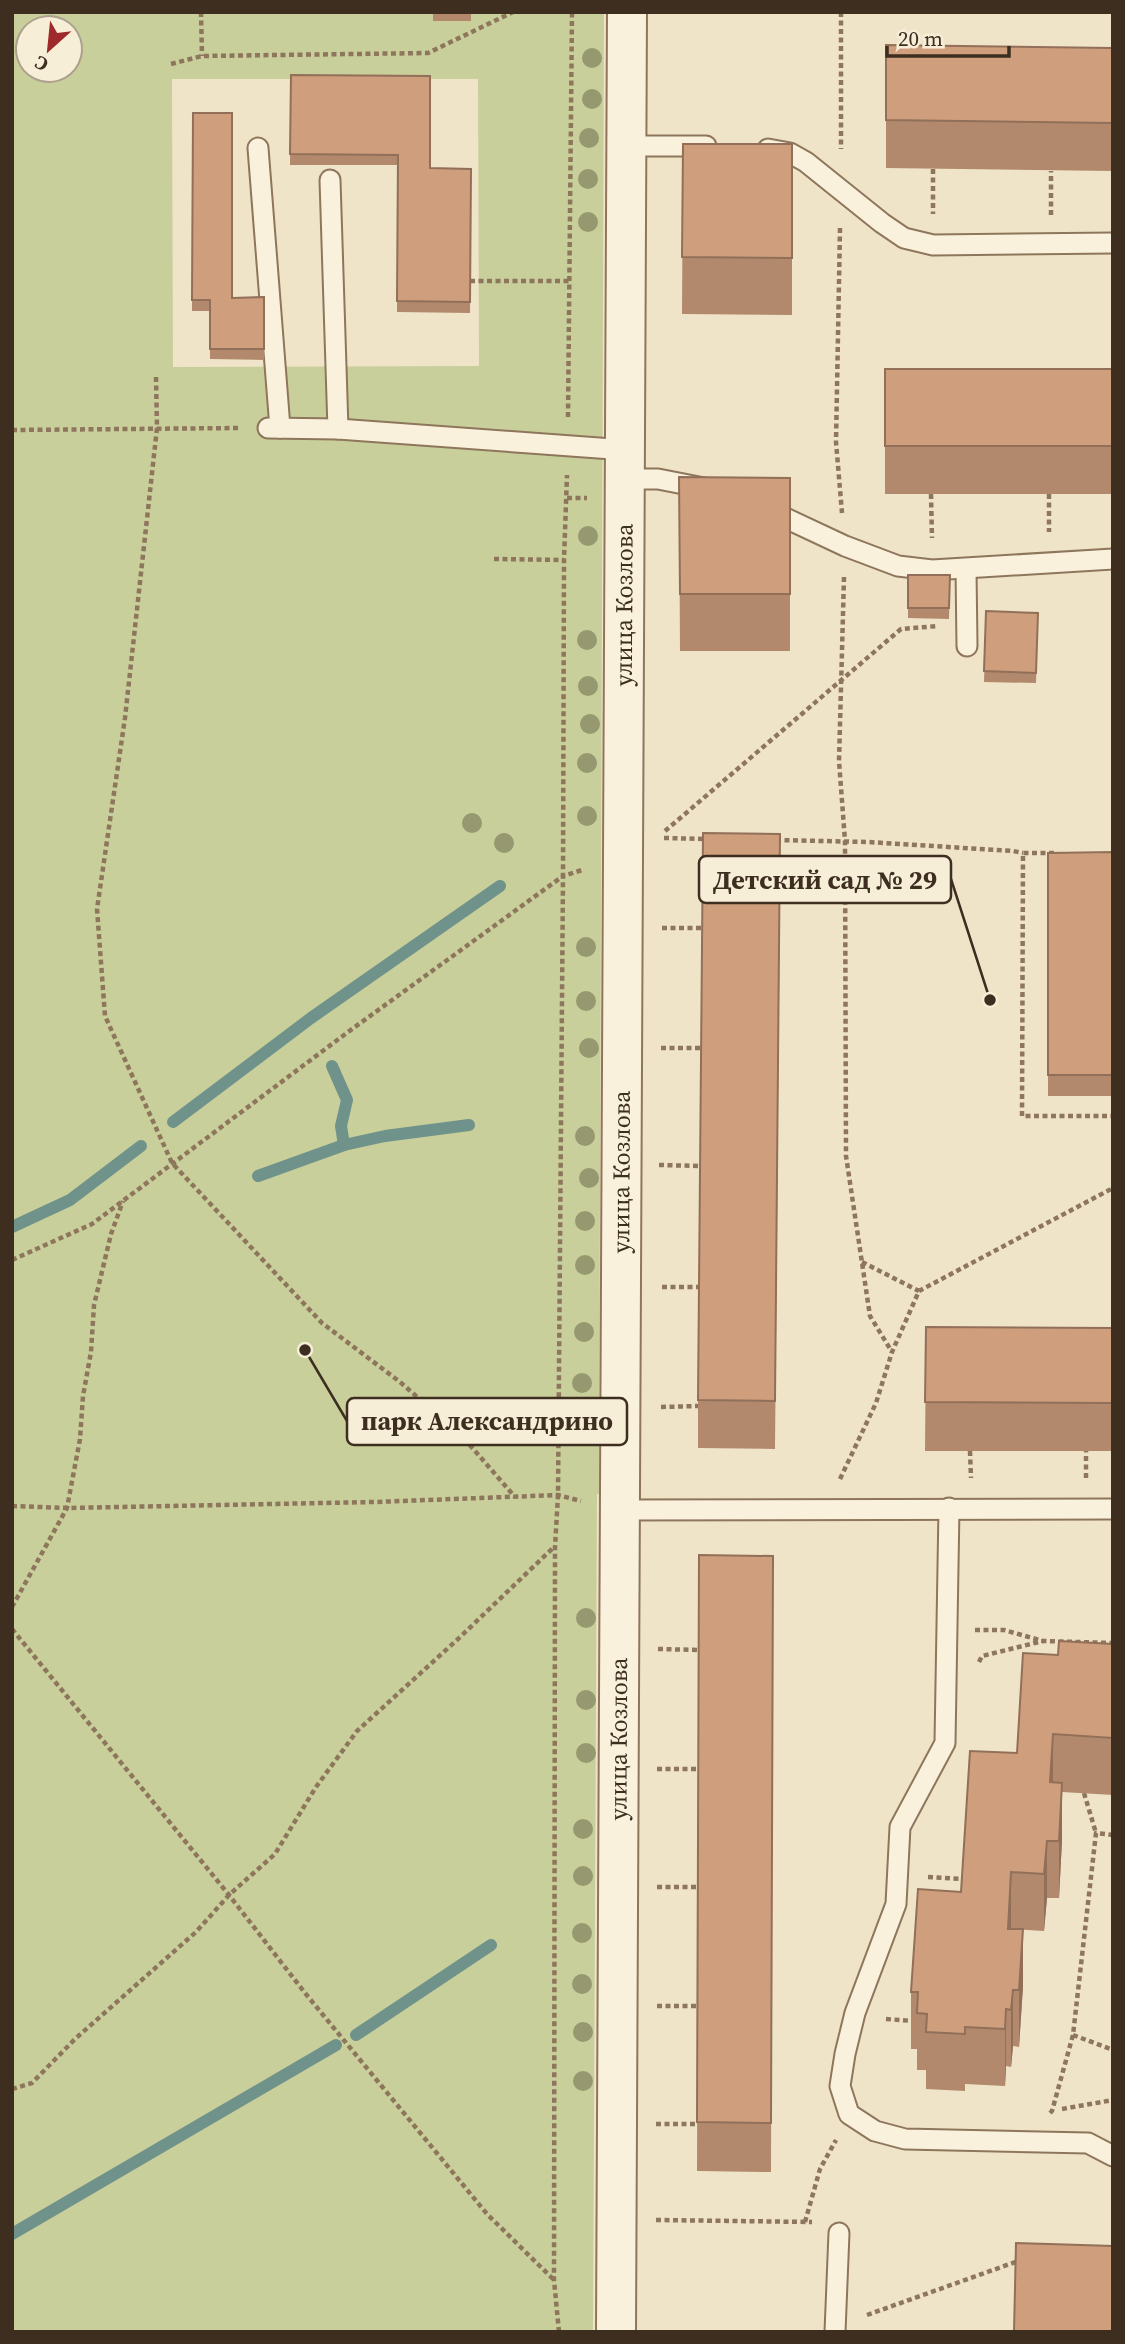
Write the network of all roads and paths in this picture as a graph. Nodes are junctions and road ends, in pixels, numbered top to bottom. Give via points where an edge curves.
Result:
1 (201, 12) edge
2 (513, 12) edge
3 (572, 12) edge
4 (627, 12) edge
5 (841, 12) edge
6 (202, 56) junction
7 (171, 64) dead end
8 (627, 146) junction
9 (724, 146) edge
10 (258, 148) dead end
11 (748, 148) edge
12 (933, 169) dead end
13 (1051, 171) dead end
14 (330, 180) dead end
15 (841, 191) junction
16 (1113, 243) edge
17 (1051, 244) junction
18 (933, 245) junction
19 (470, 281) edge
20 (569, 281) junction
21 (156, 377) dead end
22 (157, 428) junction
23 (274, 428) junction
24 (338, 429) junction
25 (12, 430) edge
26 (567, 446) junction
27 (625, 464) junction
28 (567, 466) dead end
29 (723, 492) edge
30 (931, 494) dead end
31 (747, 500) edge
32 (845, 546) junction
33 (494, 559) dead end
34 (1113, 559) edge
35 (564, 560) junction
36 (965, 569) junction
37 (932, 570) junction
38 (967, 625) junction
39 (967, 646) dead end
40 (840, 681) junction
41 (710, 839) edge
42 (764, 840) edge
43 (845, 841) junction
44 (1023, 853) junction
45 (1061, 853) edge
46 (563, 876) junction
47 (655, 928) dead end
48 (703, 928) edge
49 (654, 1048) dead end
50 (702, 1048) edge
51 (1113, 1116) edge
52 (172, 1163) junction
53 (654, 1164) dead end
54 (701, 1166) edge
55 (1113, 1188) edge
56 (123, 1200) junction
57 (12, 1260) edge
58 (862, 1262) junction
59 (653, 1287) dead end
60 (699, 1287) edge
61 (919, 1291) junction
62 (892, 1352) junction
63 (698, 1406) edge
64 (652, 1407) dead end
65 (558, 1495) junction
66 (515, 1497) junction
67 (12, 1506) edge
68 (606, 1506) junction
69 (67, 1508) junction
70 (949, 1508) junction
71 (1113, 1509) edge
72 (824, 1511) junction
73 (555, 1546) junction
74 (12, 1607) edge
75 (12, 1629) edge
76 (946, 1630) junction
77 (1043, 1641) junction
78 (1113, 1643) edge
79 (651, 1649) dead end
80 (699, 1650) edge
81 (974, 1669) dead end
82 (651, 1769) dead end
83 (699, 1769) edge
84 (1084, 1793) dead end
85 (1096, 1833) junction
86 (1113, 1835) edge
87 (899, 1876) junction
88 (965, 1879) edge
89 (650, 1887) dead end
90 (698, 1887) edge
91 (229, 1895) junction
92 (649, 2006) dead end
93 (698, 2006) edge
94 (1073, 2035) junction
95 (1113, 2050) edge
96 (12, 2090) edge
97 (1043, 2117) dead end
98 (649, 2124) dead end
99 (697, 2124) edge
100 (841, 2130) dead end
101 (1113, 2156) edge
102 (648, 2220) dead end
103 (805, 2222) junction
104 (839, 2234) joint
105 (1021, 2259) edge
106 (554, 2280) junction
107 (854, 2319) dead end
108 (559, 2332) edge
109 (616, 2332) edge
110 (835, 2332) edge

1 - 6 path
2 - 6 path via 428,53
3 - 20 path
4 - 8 street, улица Козлова
5 - 15 path
6 - 7 path
8 - 9 lane
8 - 27 street, улица Козлова
10 - 23 lane
11 - 15 lane via 790,153
12 - 18 path
13 - 17 path
14 - 24 lane
15 - 18 lane via 904,238
15 - 32 path via 836,442
16 - 17 lane
17 - 18 lane
19 - 20 path
20 - 26 path
21 - 22 path
22 - 23 path
22 - 25 path
22 - 52 path via 125,718 97,909 105,1016
23 - 24 lane
24 - 26 lane
26 - 27 lane
27 - 29 lane via 658,479
27 - 68 street, улица Козлова
28 - 35 path
30 - 37 path
31 - 32 lane
32 - 37 lane via 898,566
32 - 40 path
33 - 35 path
34 - 36 lane
35 - 46 path
36 - 37 lane
36 - 38 lane
38 - 39 lane
38 - 40 path via 901,629
40 - 41 path via 656,838
40 - 43 path
42 - 43 path
43 - 44 path
43 - 58 path via 846,1156
44 - 45 path
44 - 51 path via 1022,1116
46 - 52 path
46 - 65 path
47 - 48 path
49 - 50 path
52 - 56 path
52 - 66 path via 322,1323 461,1436
53 - 54 path
55 - 61 path
56 - 57 path via 92,1224
56 - 69 path via 94,1305 80,1439
58 - 61 path
58 - 62 path via 870,1316
59 - 60 path
61 - 62 path
62 - 72 path via 876,1403
63 - 64 path
65 - 66 path
65 - 68 path
65 - 73 path
66 - 69 path
67 - 69 path
68 - 72 lane
68 - 109 street, улица Козлова
69 - 74 path
70 - 71 lane
70 - 72 lane
70 - 76 lane
73 - 91 path via 358,1731 275,1854
73 - 106 path
75 - 91 path
76 - 77 path via 1004,1630
76 - 87 lane via 945,1743 900,1827
77 - 78 path
77 - 81 path via 982,1656
79 - 80 path
82 - 83 path
84 - 85 path
85 - 86 path
85 - 94 path
87 - 88 path
87 - 101 lane via 896,1904 855,2013 845,2054 840,2087 849,2114 875,2131 905,2139 1088,2143
89 - 90 path
91 - 96 path via 32,2083
91 - 106 path via 488,2214
92 - 93 path
94 - 95 path
94 - 97 path via 1052,2111
98 - 99 path
100 - 103 path via 820,2169
102 - 103 path
103 - 104 path via 826,2223
104 - 110 lane
105 - 107 path
106 - 108 path

